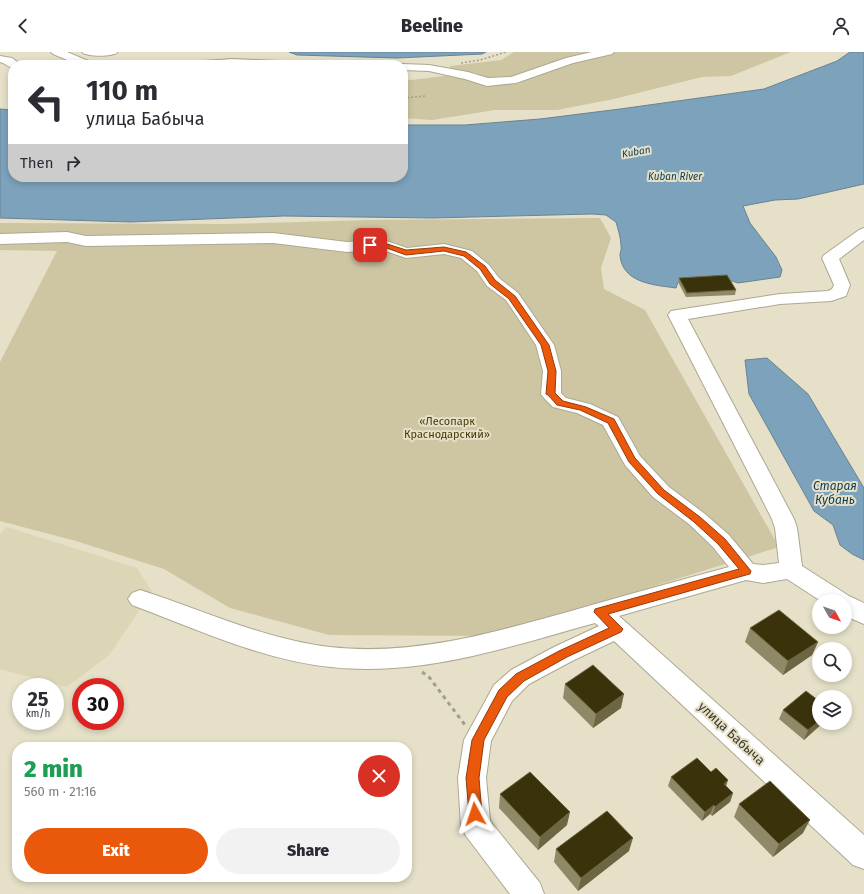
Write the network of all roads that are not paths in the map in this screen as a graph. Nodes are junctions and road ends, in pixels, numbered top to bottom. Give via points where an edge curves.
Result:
1 (57, 52) edge
2 (88, 52) edge
3 (112, 52) edge
4 (608, 52) edge
5 (76, 60) edge
6 (408, 67) edge
7 (864, 233) edge
8 (0, 239) edge
9 (792, 570) junction
10 (746, 571) junction
11 (829, 594) edge
12 (140, 599) dead end
13 (852, 608) edge
14 (864, 614) edge
15 (608, 620) junction
16 (864, 855) edge
17 (529, 894) edge

1 - 5 street
2 - 3 street
4 - 6 street via 570,60 512,80 487,82 429,68
7 - 9 street via 830,258 842,285 840,292 831,296 780,299 677,315 783,519
8 - 10 street via 67,237 86,241 273,238 347,247 381,244 406,253 444,249 466,254 483,268 493,282 512,297 545,345 552,371 550,394 560,403 583,408 611,421 632,460 661,492 721,541
9 - 10 street via 763,574
9 - 11 street
10 - 15 street
12 - 15 street via 268,644 329,657 357,659 402,658
13 - 14 street
15 - 16 street, улица Бабыча
15 - 17 street via 563,654 520,677 503,693 478,740 472,778 476,826

